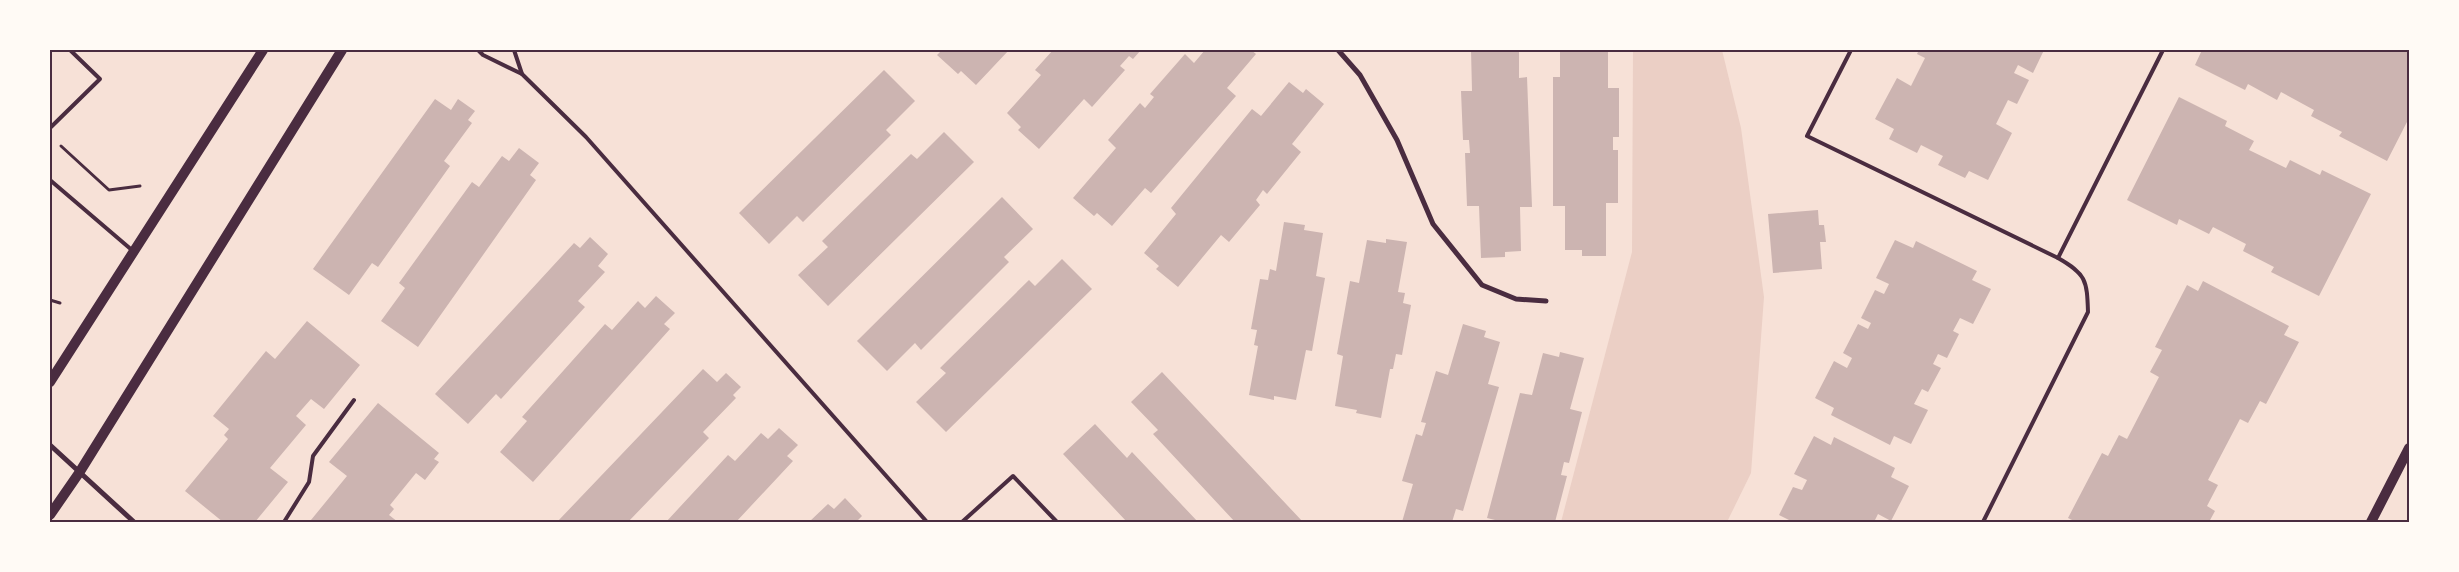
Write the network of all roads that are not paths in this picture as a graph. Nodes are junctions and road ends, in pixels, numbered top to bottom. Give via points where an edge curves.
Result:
1 (70, 50) edge
2 (263, 50) edge
3 (342, 50) edge
4 (478, 50) edge
5 (514, 50) edge
6 (1338, 50) edge
7 (1851, 50) edge
8 (2163, 50) edge
9 (522, 74) junction
10 (50, 128) edge
11 (50, 180) edge
12 (132, 251) junction
13 (2058, 258) junction
14 (1546, 302) dead end
15 (50, 382) edge
16 (354, 400) dead end
17 (50, 445) edge
18 (2409, 448) edge
19 (79, 473) junction
20 (50, 515) edge
21 (134, 522) edge
22 (284, 522) edge
23 (927, 522) edge
24 (962, 522) edge
25 (1057, 522) edge
26 (1983, 522) edge
27 (2372, 522) edge

1 - 10 lane via 100,79
2 - 12 main road
3 - 19 main road
4 - 9 lane
5 - 9 lane
6 - 14 street via 1360,75 1397,140 1433,224 1482,285 1516,299
7 - 13 lane via 1807,136
8 - 13 lane
9 - 23 lane via 586,137
11 - 12 lane
12 - 15 main road
13 - 26 lane via 2078,270 2087,287 2088,312
16 - 22 lane via 313,456 309,482
17 - 19 street
18 - 27 main road
19 - 20 main road
19 - 21 street
24 - 25 lane via 1012,476

